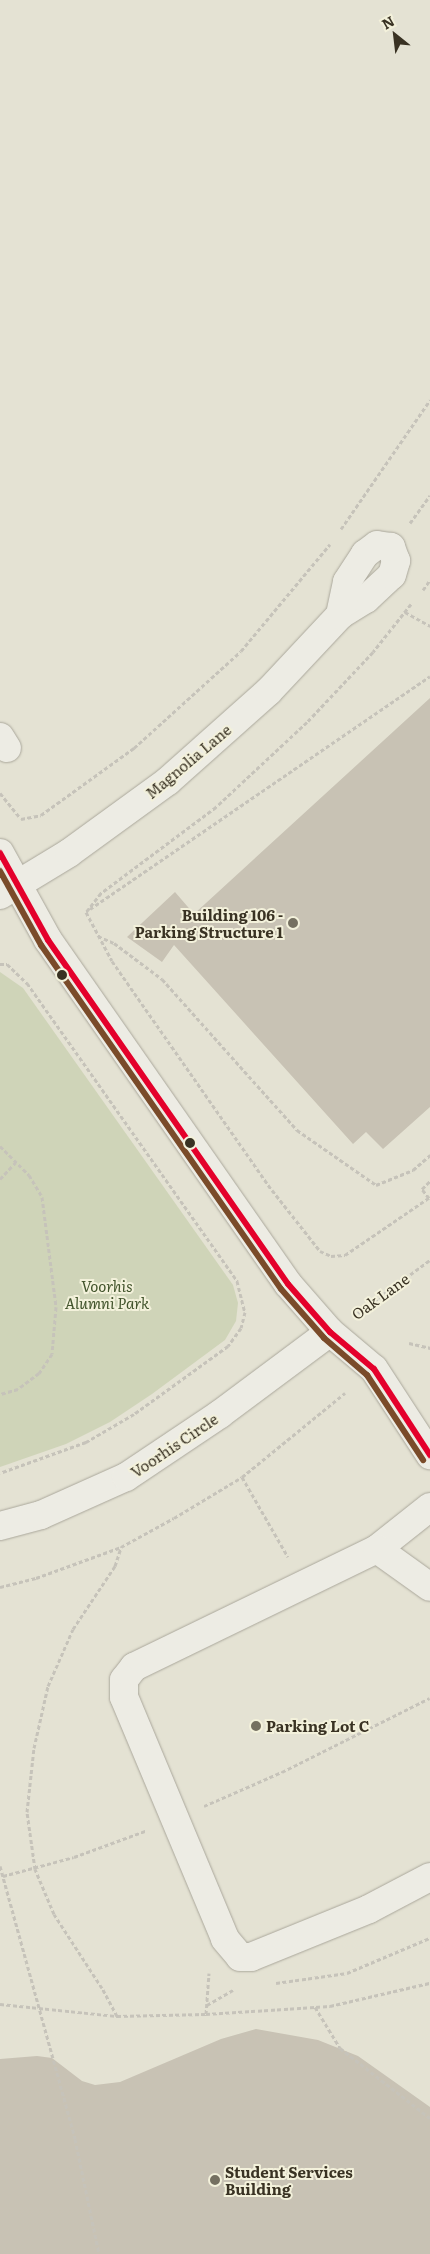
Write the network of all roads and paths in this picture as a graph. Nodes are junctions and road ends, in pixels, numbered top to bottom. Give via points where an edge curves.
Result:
1 (430, 400) edge
2 (430, 580) edge
3 (420, 593) dead end
4 (415, 599) dead end
5 (405, 612) junction
6 (340, 615) dead end
7 (430, 626) edge
8 (430, 676) edge
9 (0, 793) edge
10 (0, 853) edge
11 (8, 890) edge
12 (86, 912) junction
13 (98, 936) junction
14 (0, 964) edge
15 (0, 1146) edge
16 (430, 1155) edge
17 (16, 1162) junction
18 (0, 1179) edge
19 (430, 1181) edge
20 (429, 1197) edge
21 (430, 1260) edge
22 (330, 1332) junction
23 (409, 1343) dead end
24 (430, 1348) edge
25 (345, 1393) dead end
26 (0, 1394) edge
27 (430, 1455) edge
28 (0, 1473) edge
29 (242, 1477) junction
30 (430, 1507) edge
31 (0, 1526) edge
32 (121, 1547) junction
33 (377, 1549) junction
34 (0, 1586) edge
35 (304, 1586) junction
36 (430, 1587) edge
37 (430, 1698) edge
38 (176, 1819) junction
39 (0, 1866) edge
40 (35, 1869) junction
41 (3, 1876) junction
42 (430, 1878) edge
43 (430, 1938) edge
44 (230, 1949) junction
45 (430, 1983) edge
46 (274, 1984) dead end
47 (237, 1990) dead end
48 (0, 2004) edge
49 (207, 2004) junction
50 (37, 2007) junction
51 (315, 2007) junction
52 (206, 2014) junction
53 (117, 2016) junction
54 (430, 2118) edge
55 (99, 2254) edge

1 - 9 path via 335,538 241,651 149,735 41,815 21,820
2 - 3 path
4 - 5 path
5 - 7 path
5 - 12 path via 373,652 306,722 216,807 101,893
6 - 11 street, Magnolia Lane via 268,692 168,781 68,854
8 - 12 path
10 - 11 street
11 - 22 street via 48,940 288,1284
12 - 13 path
13 - 16 path via 114,943 162,978 297,1130 376,1185 413,1170
13 - 20 path via 266,1182 320,1251 331,1256 345,1255
14 - 28 path via 7,964 27,983 237,1281 245,1312 241,1328 228,1346 134,1414 86,1442
15 - 17 path
17 - 18 path
17 - 26 path via 42,1197 56,1308 52,1354 39,1374 18,1389
19 - 20 path via 422,1189
21 - 22 path, Oak Lane
22 - 27 street via 374,1370
22 - 31 street, Voorhis Circle via 220,1414 126,1477 41,1515
23 - 24 path
25 - 29 path
29 - 32 path
29 - 35 path
30 - 33 street
32 - 34 path via 36,1578
32 - 40 path via 115,1566 74,1629 48,1686 34,1748 27,1812
33 - 35 street
33 - 36 street
35 - 38 street via 134,1667 124,1680 124,1697
37 - 38 path via 282,1772
38 - 40 path
38 - 44 street
39 - 41 path
40 - 41 path
40 - 53 path via 54,1914
41 - 50 path
42 - 44 street via 369,1909 251,1957 240,1957
43 - 46 path via 347,1973
44 - 49 path via 210,1968
45 - 51 path
47 - 49 path via 228,1991
48 - 50 path
49 - 52 path
50 - 53 path
50 - 55 path via 75,2139
51 - 52 path
51 - 54 path via 340,2048
52 - 53 path

